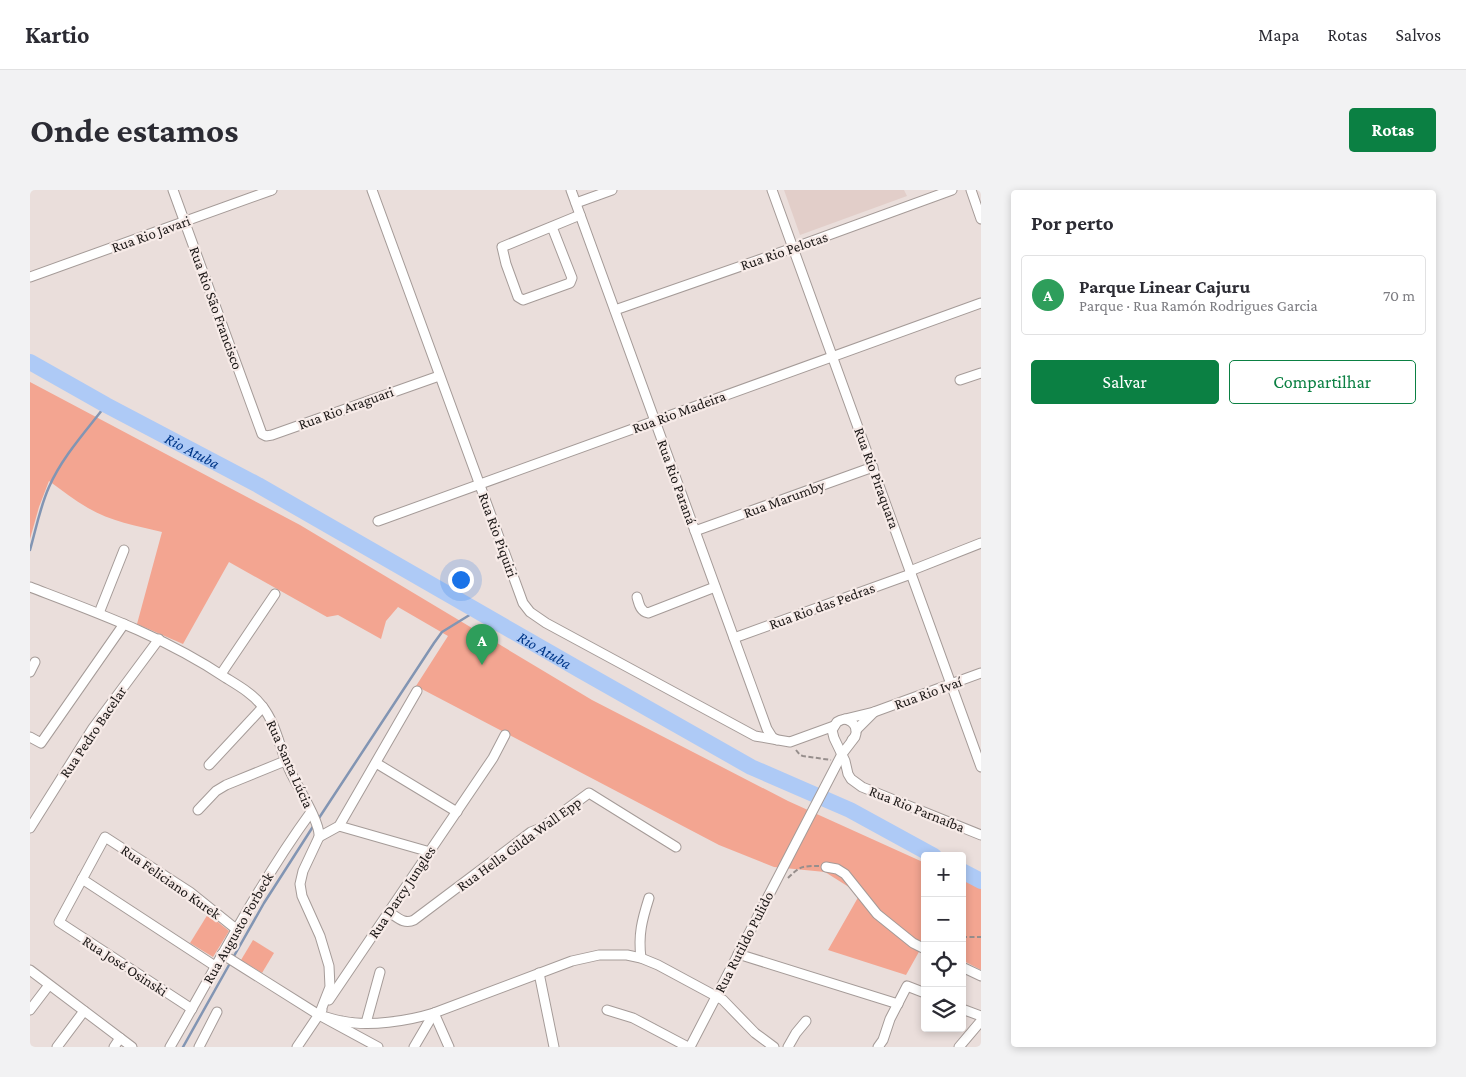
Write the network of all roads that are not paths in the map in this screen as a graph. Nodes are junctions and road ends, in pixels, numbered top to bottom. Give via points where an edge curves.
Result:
1 (173, 190) edge
2 (272, 190) edge
3 (372, 190) edge
4 (571, 190) edge
5 (612, 190) edge
6 (772, 190) edge
7 (952, 190) edge
8 (971, 190) edge
9 (576, 203) junction
10 (580, 215) junction
11 (981, 219) edge
12 (184, 222) junction
13 (552, 226) junction
14 (793, 248) junction
15 (30, 277) edge
16 (981, 303) edge
17 (615, 310) junction
18 (833, 356) junction
19 (981, 373) edge
20 (439, 376) junction
21 (960, 380) dead end
22 (656, 421) junction
23 (259, 426) joint
24 (873, 466) junction
25 (479, 485) junction
26 (378, 522) dead end
27 (695, 531) junction
28 (981, 543) edge
29 (124, 550) dead end
30 (911, 572) junction
31 (30, 587) edge
32 (715, 587) junction
33 (274, 594) dead end
34 (637, 597) dead end
35 (99, 613) junction
36 (124, 624) junction
37 (734, 638) junction
38 (159, 639) junction
39 (35, 662) dead end
40 (30, 672) edge
41 (981, 673) edge
42 (221, 674) junction
43 (951, 684) junction
44 (417, 691) dead end
45 (263, 707) junction
46 (874, 712) junction
47 (845, 719) junction
48 (834, 726) junction
49 (855, 734) junction
50 (505, 735) dead end
51 (30, 737) edge
52 (834, 738) junction
53 (780, 741) junction
54 (285, 761) junction
55 (838, 761) junction
56 (376, 762) junction
57 (208, 765) dead end
58 (981, 767) edge
59 (198, 810) dead end
60 (311, 812) junction
61 (457, 812) junction
62 (339, 826) junction
63 (30, 828) edge
64 (319, 833) junction
65 (981, 835) edge
66 (676, 847) dead end
67 (430, 852) junction
68 (826, 867) road end
69 (82, 879) junction
70 (649, 898) dead end
71 (389, 912) junction
72 (236, 929) junction
73 (921, 947) edge
74 (222, 954) junction
75 (738, 954) junction
76 (641, 958) junction
77 (215, 966) junction
78 (966, 969) edge
79 (30, 970) edge
80 (380, 972) dead end
81 (539, 973) junction
82 (981, 976) edge
83 (49, 985) junction
84 (921, 991) edge
85 (716, 996) junction
86 (898, 1004) junction
87 (192, 1009) junction
88 (30, 1010) edge
89 (607, 1010) dead end
90 (966, 1010) edge
91 (84, 1011) junction
92 (217, 1012) dead end
93 (434, 1013) junction
94 (319, 1015) junction
95 (981, 1016) edge
96 (806, 1021) dead end
97 (981, 1021) edge
98 (366, 1023) junction
99 (120, 1038) junction
100 (553, 1046) edge
101 (57, 1047) edge
102 (114, 1047) edge
103 (132, 1047) edge
104 (170, 1047) edge
105 (199, 1047) edge
106 (297, 1047) edge
107 (378, 1047) edge
108 (414, 1047) edge
109 (449, 1047) edge
110 (542, 1047) edge
111 (689, 1047) edge
112 (774, 1047) edge
113 (788, 1047) edge
114 (878, 1047) edge
115 (959, 1047) edge

1 - 12 street, Rua Rio São Francisco
2 - 12 street, Rua Rio Javari
3 - 20 street, Rua Rio Piquiri
4 - 9 street, Rua Rio Paraná
5 - 9 street
6 - 14 street, Rua Rio Piraquara
7 - 14 street, Rua Rio Pelotas
8 - 11 street
9 - 10 street, Rua Rio Paraná
10 - 13 street
10 - 17 street, Rua Rio Paraná
12 - 15 street, Rua Rio Javari
12 - 23 street, Rua Rio São Francisco
13 - 13 street via 571,281 523,300 518,297 501,248
14 - 17 street, Rua Rio Pelotas
14 - 18 street, Rua Rio Piraquara
16 - 18 street, Rua Rio Madeira
17 - 22 street, Rua Rio Paraná
18 - 22 street, Rua Rio Madeira
18 - 24 street, Rua Rio Piraquara
19 - 21 street
20 - 23 street, Rua Rio Araguari via 272,435 262,434
20 - 25 street, Rua Rio Piquiri
22 - 25 street, Rua Rio Madeira
22 - 27 street, Rua Rio Paraná
24 - 27 street, Rua Marumby
24 - 30 street, Rua Rio Piraquara
25 - 26 street, Rua Rio Madeira
25 - 53 street, Rua Rio Piquiri via 523,603 530,612 744,731
27 - 32 street, Rua Rio Paraná
28 - 30 street, Rua Rio das Pedras
29 - 35 street
30 - 37 street, Rua Rio das Pedras
30 - 43 street, Rua Rio Piraquara
31 - 35 street, Rua Santa Lúcia
32 - 34 street via 648,613 641,609
32 - 37 street, Rua Rio Paraná
33 - 42 street
35 - 36 street, Rua Santa Lúcia
36 - 38 street, Rua Santa Lúcia
36 - 51 street via 41,743
37 - 53 street, Rua Rio Paraná via 766,729
38 - 42 street, Rua Santa Lúcia
38 - 63 street, Rua Pedro Bacelar via 93,728
39 - 40 street
41 - 43 street, Rua Rio Ivaí
42 - 45 street, Rua Santa Lúcia
43 - 46 street, Rua Rio Ivaí
43 - 58 street, Rua Rio Piraquara
44 - 56 street
45 - 54 street, Rua Santa Lúcia
45 - 57 street
46 - 47 street, Rua Rio Ivaí
46 - 49 street, Rua Rio Ivaí
47 - 48 street
47 - 49 street via 853,723
48 - 52 street
48 - 53 street via 790,742
49 - 52 street via 847,743
49 - 55 street, Rua Rio Ivaí
50 - 61 street, Rua Darcy Jungles
52 - 55 street
54 - 59 street via 226,785
54 - 60 street, Rua Santa Lúcia
55 - 65 street, Rua Rio Parnaíba via 851,779 862,787
55 - 75 street, Rua Rutildo Pulido
56 - 61 street
56 - 62 street
60 - 64 street, Rua Santa Lúcia
60 - 72 street, Rua Augusto Forbeck
61 - 67 street, Rua Darcy Jungles
62 - 64 street
62 - 67 street
64 - 94 street via 300,884 331,976
66 - 71 street, Rua Hella Gilda Wall Epp via 589,793 531,832 414,920 403,922
67 - 71 street, Rua Darcy Jungles
68 - 73 street via 845,874 877,914
69 - 72 street, Rua Feliciano Kurek via 105,837 190,892
69 - 77 street
69 - 87 street, Rua José Osinski via 58,922
70 - 76 street via 640,930
71 - 94 street, Rua Darcy Jungles
72 - 74 street, Rua Augusto Forbeck
74 - 77 street, Rua Augusto Forbeck
74 - 94 street
75 - 85 street, Rua Rutildo Pulido
75 - 86 street
76 - 81 street via 599,955
76 - 85 street
77 - 87 street, Rua Augusto Forbeck
78 - 82 street
79 - 83 street
80 - 98 street
81 - 93 street
81 - 100 street
83 - 88 street
83 - 91 street
84 - 86 street via 907,986
85 - 111 street, Rua Rutildo Pulido
85 - 112 street via 754,1033
86 - 114 street
87 - 104 street, Rua Augusto Forbeck
89 - 111 street via 633,1018
90 - 95 street
91 - 99 street
91 - 101 street
92 - 105 street
93 - 98 street
93 - 108 street
93 - 109 street
94 - 98 street
94 - 106 street, Rua Darcy Jungles
94 - 107 street
96 - 113 street
97 - 115 street
99 - 102 street
99 - 103 street
100 - 110 street

